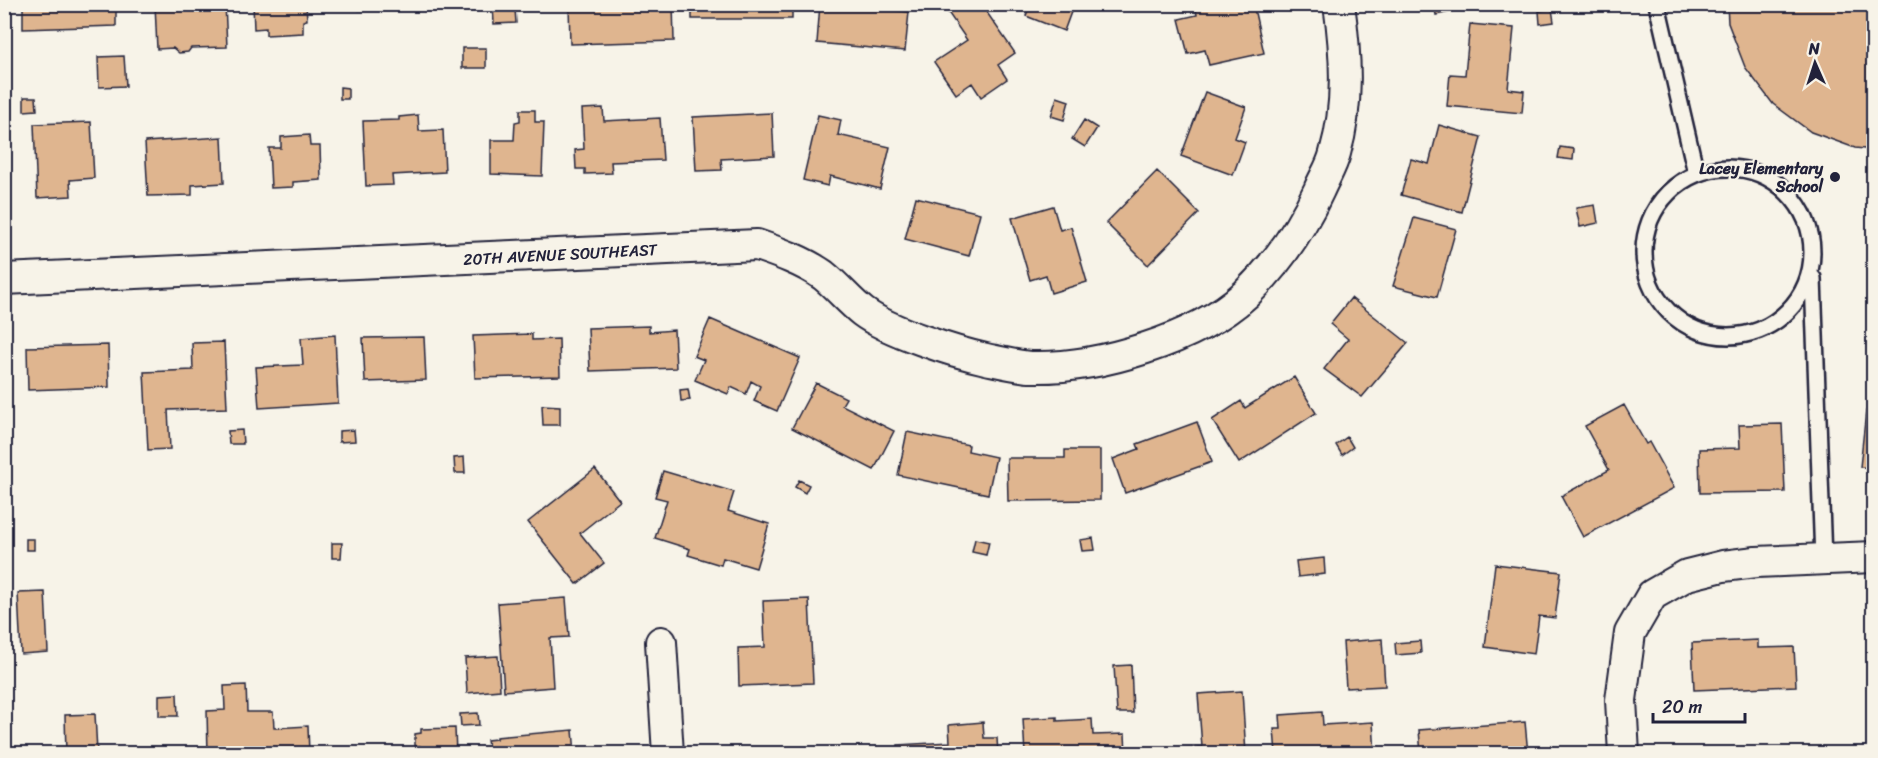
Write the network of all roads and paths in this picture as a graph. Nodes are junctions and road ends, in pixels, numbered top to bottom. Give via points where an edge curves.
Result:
1 (1339, 4) edge
2 (1657, 4) edge
3 (1696, 173) junction
4 (1812, 266) junction
5 (4, 279) edge
6 (1874, 557) edge
7 (1811, 560) junction
8 (661, 642) dead end
9 (668, 753) edge
10 (1624, 753) edge

1 - 5 street, 20TH AVENUE SOUTHEAST via 1346,98 1335,154 1312,206 1280,257 1244,295 1200,325 1148,346 1085,363 1029,367 925,342 864,314 823,275 791,257 757,245
2 - 3 lane
3 - 4 lane via 1721,167 1746,169 1770,179 1790,194 1805,216 1812,240
3 - 4 lane via 1673,187 1655,208 1645,233 1643,260 1650,287 1665,309 1686,326 1712,336 1739,337 1765,329 1787,313 1804,291
4 - 7 lane
6 - 7 street
7 - 10 street via 1723,566 1687,575 1652,596 1630,633 1621,700
8 - 9 street

